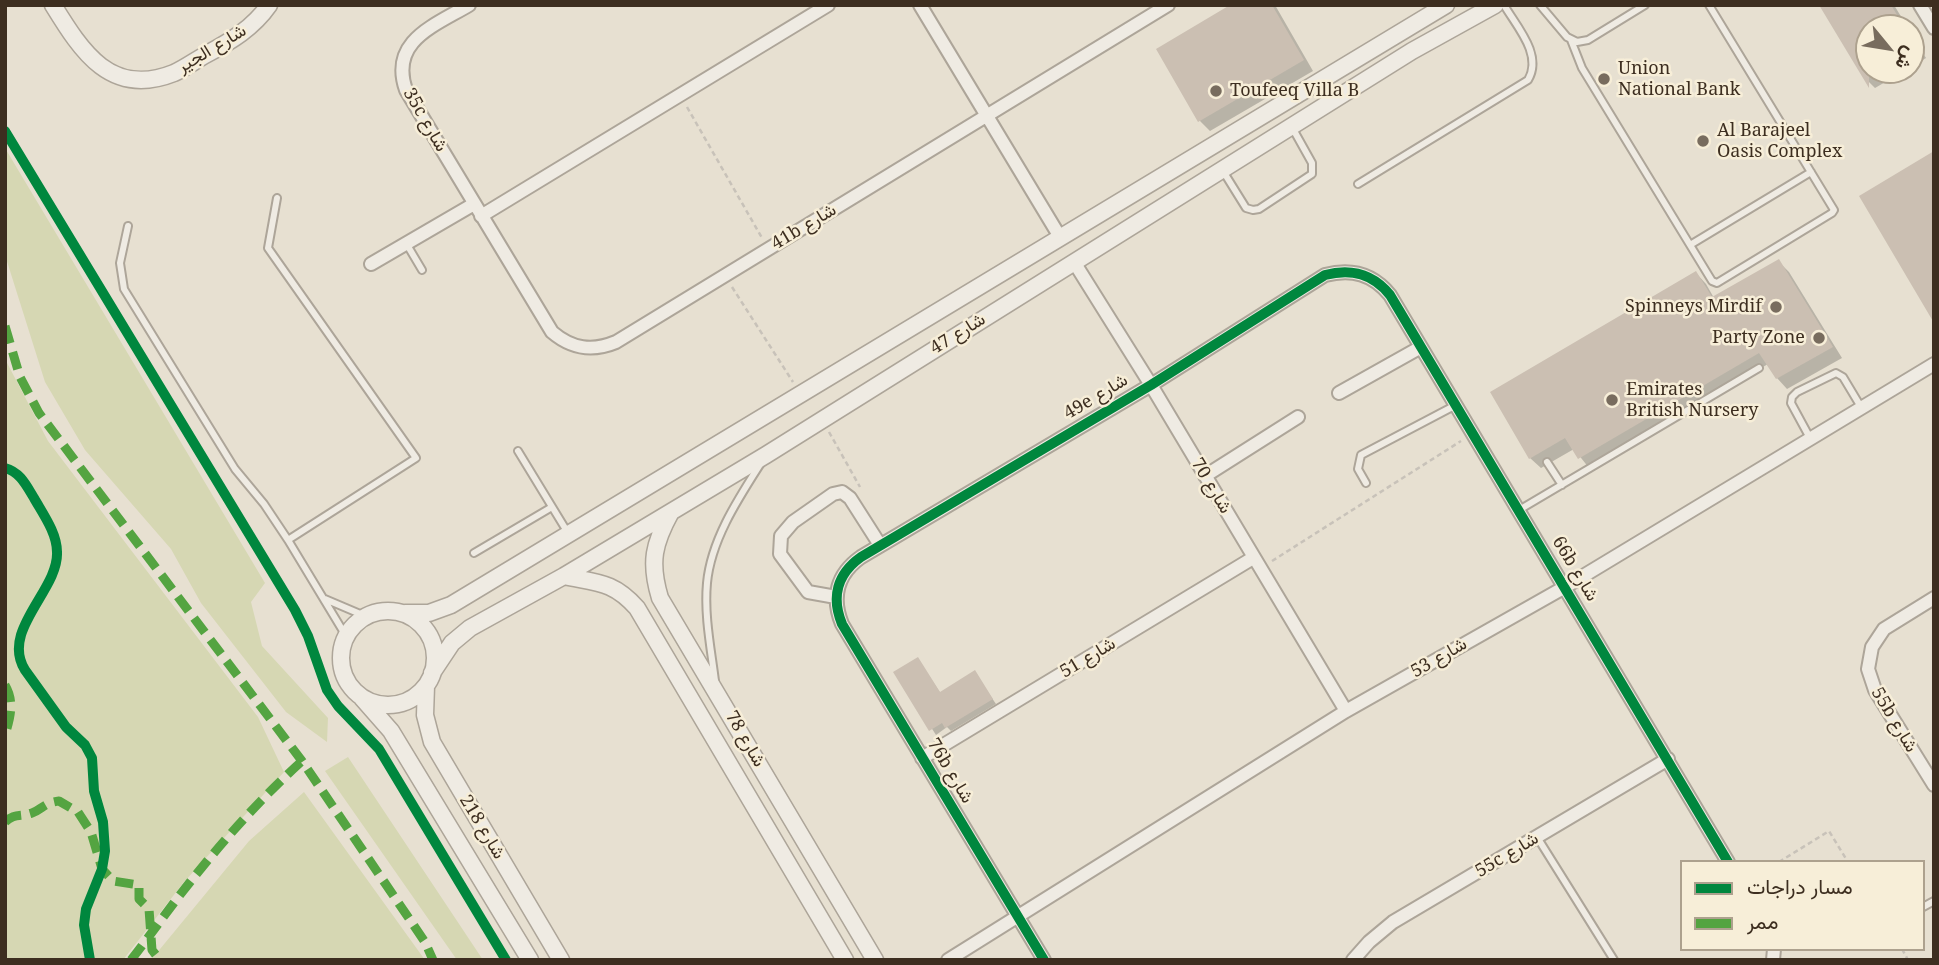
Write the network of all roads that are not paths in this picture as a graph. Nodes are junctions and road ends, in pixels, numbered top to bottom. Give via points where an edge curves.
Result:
1 (53, 5) edge
2 (269, 5) edge
3 (469, 5) edge
4 (828, 5) edge
5 (920, 5) edge
6 (1168, 5) edge
7 (1495, 5) edge
8 (1504, 5) edge
9 (1540, 5) edge
10 (1646, 5) edge
11 (1709, 5) edge
12 (1920, 5) edge
13 (1441, 8) edge
14 (1934, 28) edge
15 (1571, 40) junction
16 (1412, 51) junction
17 (986, 116) junction
18 (1292, 126) junction
19 (1222, 170) junction
20 (1811, 172) junction
21 (1358, 184) dead end
22 (277, 198) dead end
23 (474, 204) junction
24 (481, 216) junction
25 (128, 226) dead end
26 (1060, 237) junction
27 (406, 243) junction
28 (1690, 245) junction
29 (1074, 262) junction
30 (371, 264) dead end
31 (422, 270) dead end
32 (1390, 295) joint
33 (1421, 347) junction
34 (1934, 364) edge
35 (1759, 368) dead end
36 (1151, 385) junction
37 (1339, 393) dead end
38 (1455, 405) junction
39 (1861, 407) junction
40 (1298, 417) dead end
41 (1810, 438) junction
42 (518, 451) dead end
43 (766, 455) junction
44 (1547, 462) dead end
45 (1205, 476) junction
46 (1366, 483) dead end
47 (1562, 485) junction
48 (552, 507) junction
49 (1519, 510) junction
50 (671, 511) junction
51 (569, 534) junction
52 (288, 540) junction
53 (880, 545) junction
54 (474, 553) dead end
55 (1256, 564) junction
56 (564, 576) junction
57 (1565, 587) junction
58 (836, 597) junction
59 (323, 598) junction
60 (1934, 598) edge
61 (405, 613) junction
62 (365, 616) junction
63 (346, 636) junction
64 (429, 680) junction
65 (716, 690) junction
66 (362, 698) junction
67 (1346, 711) junction
68 (922, 758) junction
69 (1668, 759) junction
70 (1934, 785) edge
71 (1537, 837) junction
72 (1727, 860) edge
73 (1018, 917) junction
74 (530, 960) edge
75 (561, 960) edge
76 (845, 960) edge
77 (875, 960) edge
78 (948, 960) edge
79 (1044, 960) edge
80 (1353, 960) edge
81 (1614, 960) edge

1 - 2 street, شارع الجير via 90,60 105,70 140,79 176,72 237,37
3 - 23 street, 35c شارع via 412,42 401,65 406,90
4 - 24 street
5 - 17 street
6 - 17 street, 41b شارع
7 - 16 street, شارع 47
8 - 21 lane via 1533,57 1528,80
9 - 15 lane
10 - 15 lane via 1588,40
11 - 20 lane
12 - 14 street
13 - 16 street via 1440,26
13 - 26 street, شارع 47
15 - 28 lane via 1582,68
16 - 18 street, شارع 47
17 - 24 street, 41b شارع via 617,342 594,349 561,340 552,332
17 - 26 street
18 - 19 street, شارع 47
18 - 19 lane via 1312,163 1312,174 1259,209 1247,208
19 - 29 street, شارع 47
20 - 28 lane
20 - 28 lane via 1833,207 1832,214 1717,283
22 - 52 lane via 268,248 416,458
23 - 24 street, 35c شارع
23 - 27 street
25 - 52 lane via 120,262 124,289 235,469
26 - 51 street, شارع 47
27 - 30 street
27 - 31 lane
29 - 36 street, شارع 70
29 - 43 street, شارع 47
32 - 33 street, 66b شارع
32 - 36 street, 49e شارع via 1361,273 1325,275
33 - 37 street
33 - 38 street, 66b شارع
34 - 39 street, شارع 53
35 - 47 lane
36 - 45 street, شارع 70
36 - 53 street, 49e شارع
38 - 46 lane via 1360,455 1358,469
38 - 49 street, 66b شارع
39 - 41 street, شارع 53
39 - 41 lane via 1836,373 1797,392 1791,403
40 - 45 street
41 - 57 street, شارع 53
42 - 48 lane
43 - 50 street, شارع 47
43 - 65 lane via 719,538 707,580
44 - 47 lane
45 - 55 street, شارع 70
47 - 49 lane
48 - 51 lane
48 - 54 lane
49 - 57 street, 66b شارع
50 - 56 street, شارع 47
50 - 65 street, شارع 78 via 653,556 654,576 660,598
51 - 61 street, شارع 47 via 450,605 429,613
52 - 59 lane
53 - 58 street, 49e شارع via 846,569
53 - 58 street via 842,492 788,526 779,542 780,554 808,592
55 - 67 street, شارع 70
55 - 68 street, شارع 51
56 - 64 street, شارع 47 via 470,628 452,643
56 - 76 street, شارع 78 via 615,587 637,608
57 - 67 street, شارع 53
57 - 69 street, 66b شارع
58 - 68 street, 76b شارع via 842,624
59 - 62 lane
59 - 63 lane
60 - 70 street, 55b شارع via 1884,629 1872,647 1868,669 1875,690
61 - 62 street via 378,611
61 - 64 street via 429,633 435,653
62 - 63 street
63 - 66 street via 341,649 344,677
64 - 66 street via 415,696 396,704
64 - 75 street, شارع 218 via 425,715 432,742
65 - 77 street, شارع 78
66 - 74 street via 391,731
67 - 73 street, شارع 53
68 - 73 street, 76b شارع
69 - 71 street, 55c شارع
69 - 72 street, 66b شارع
71 - 80 street, 55c شارع via 1393,922
71 - 81 lane
73 - 78 street, شارع 53
73 - 79 street, 76b شارع

